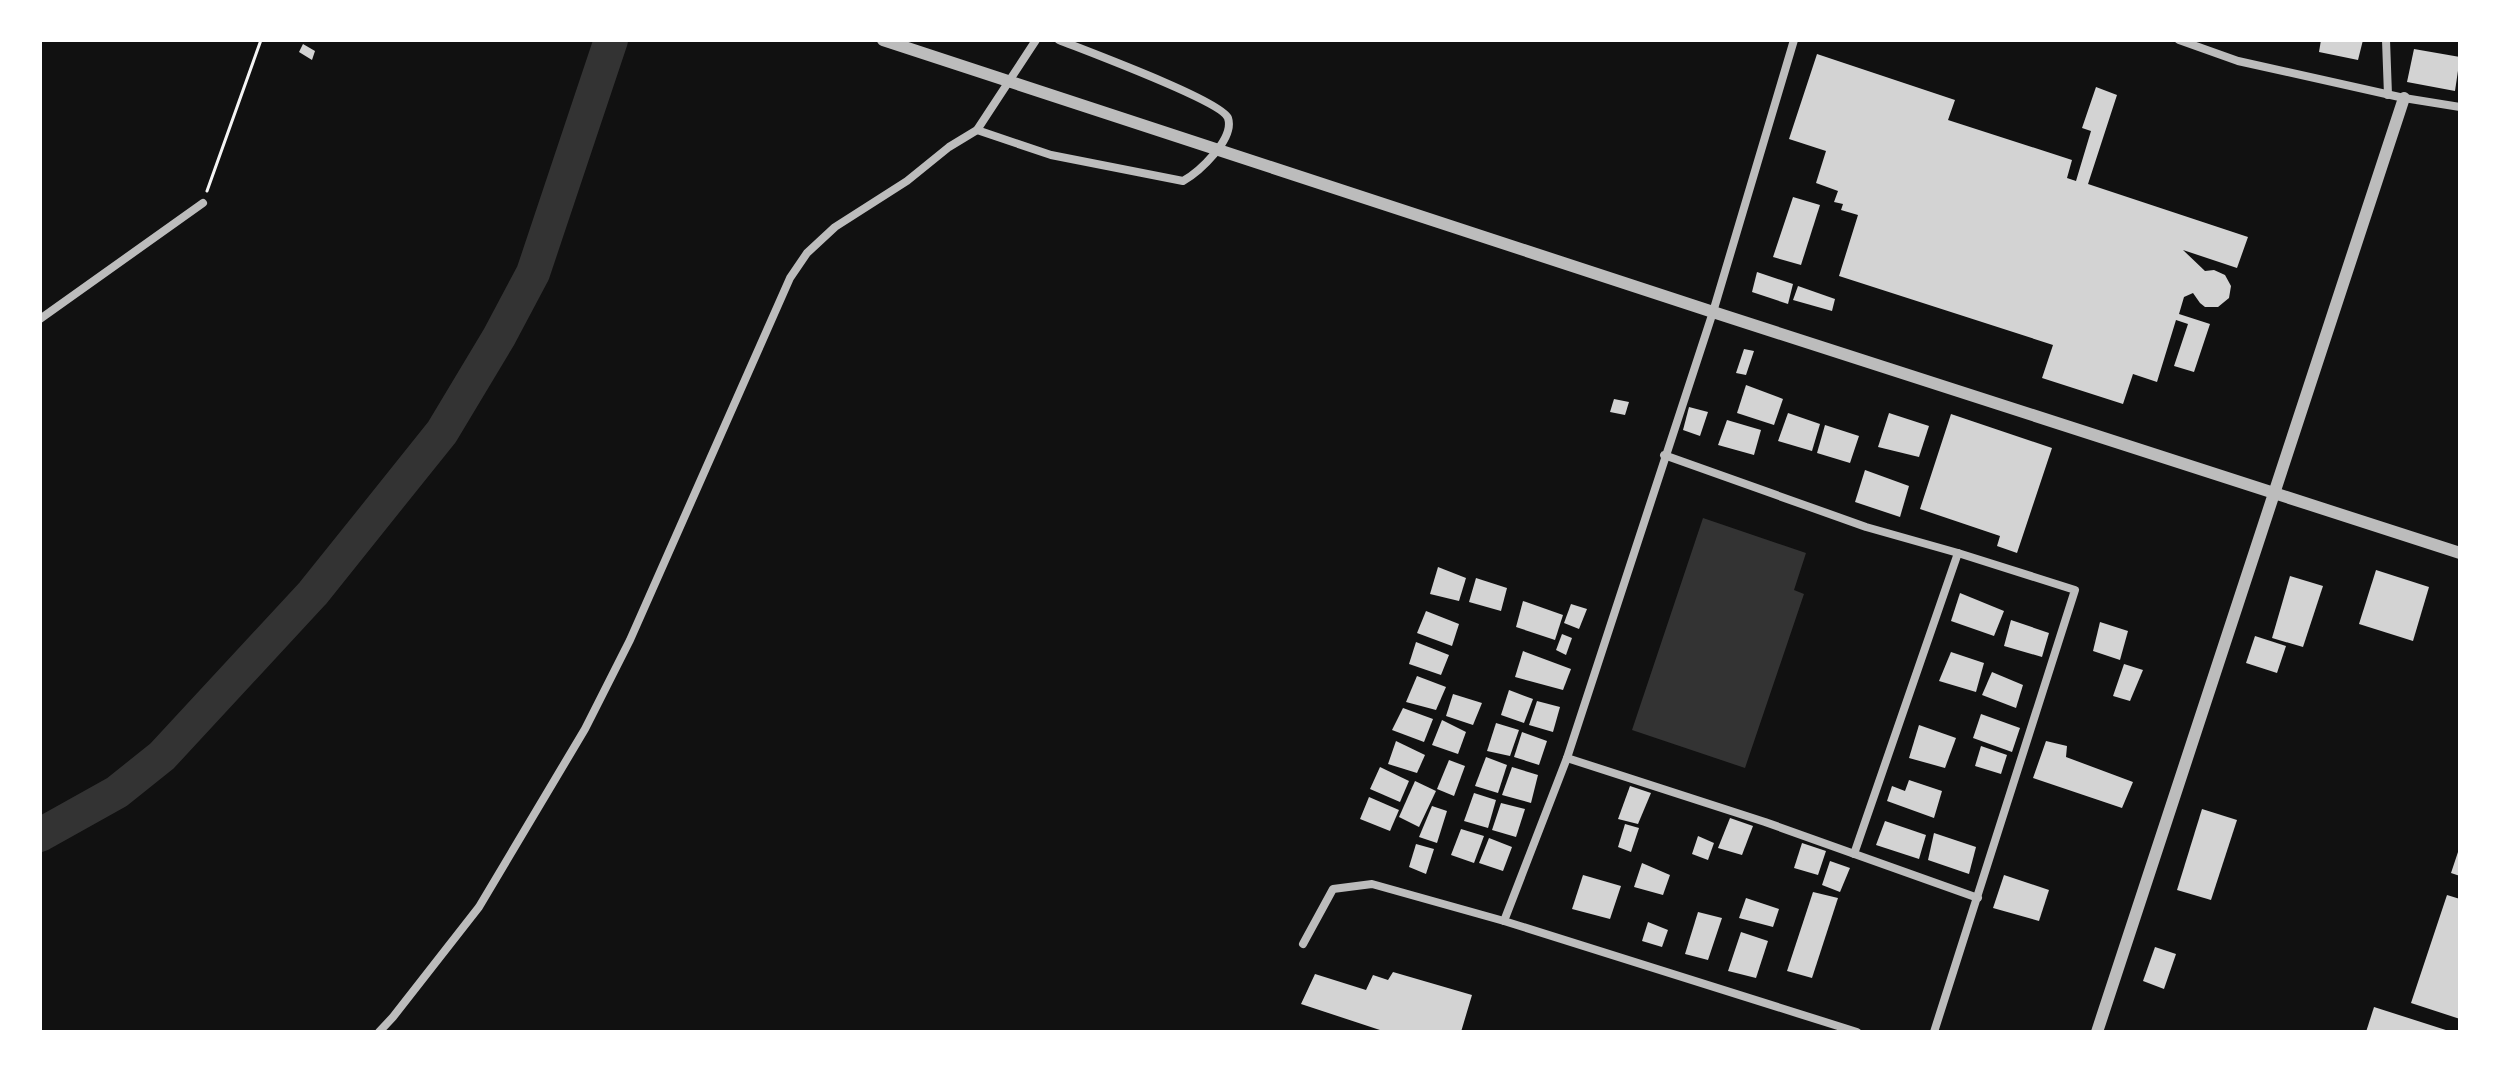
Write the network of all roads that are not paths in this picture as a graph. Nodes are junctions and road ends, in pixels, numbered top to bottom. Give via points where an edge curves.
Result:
1 (883, 40) edge
2 (1036, 40) edge
3 (1059, 40) edge
4 (1794, 40) edge
5 (2179, 40) edge
6 (2386, 40) edge
7 (2388, 95) junction
8 (2404, 98) junction
9 (2460, 107) edge
10 (977, 130) junction
11 (1218, 150) junction
12 (203, 203) road end
13 (1713, 312) junction
14 (40, 319) edge
15 (1664, 455) junction
16 (2276, 493) junction
17 (1958, 553) junction
18 (2460, 553) edge
19 (1567, 758) junction
20 (1854, 854) junction
21 (1978, 898) junction
22 (1504, 921) junction
23 (1303, 944) dead end
24 (379, 1032) edge
25 (1857, 1032) edge
26 (1934, 1032) edge
27 (2097, 1032) edge

1 - 11 street
2 - 10 street
3 - 11 street via 1223,111 1228,129
4 - 13 street
5 - 7 street via 2238,61
6 - 7 street
7 - 8 street
8 - 9 street
8 - 16 street
10 - 11 street via 1051,155 1183,181
10 - 24 street via 835,227 790,278 630,640 585,729 479,907
11 - 13 street
12 - 14 street
13 - 15 street
13 - 16 street
15 - 17 street via 1866,527
15 - 19 street
16 - 18 street
16 - 27 street
17 - 20 street
17 - 21 street via 2075,590
19 - 20 street
19 - 22 street
20 - 21 street
21 - 26 street
22 - 23 street via 1372,884 1333,889
22 - 25 street

